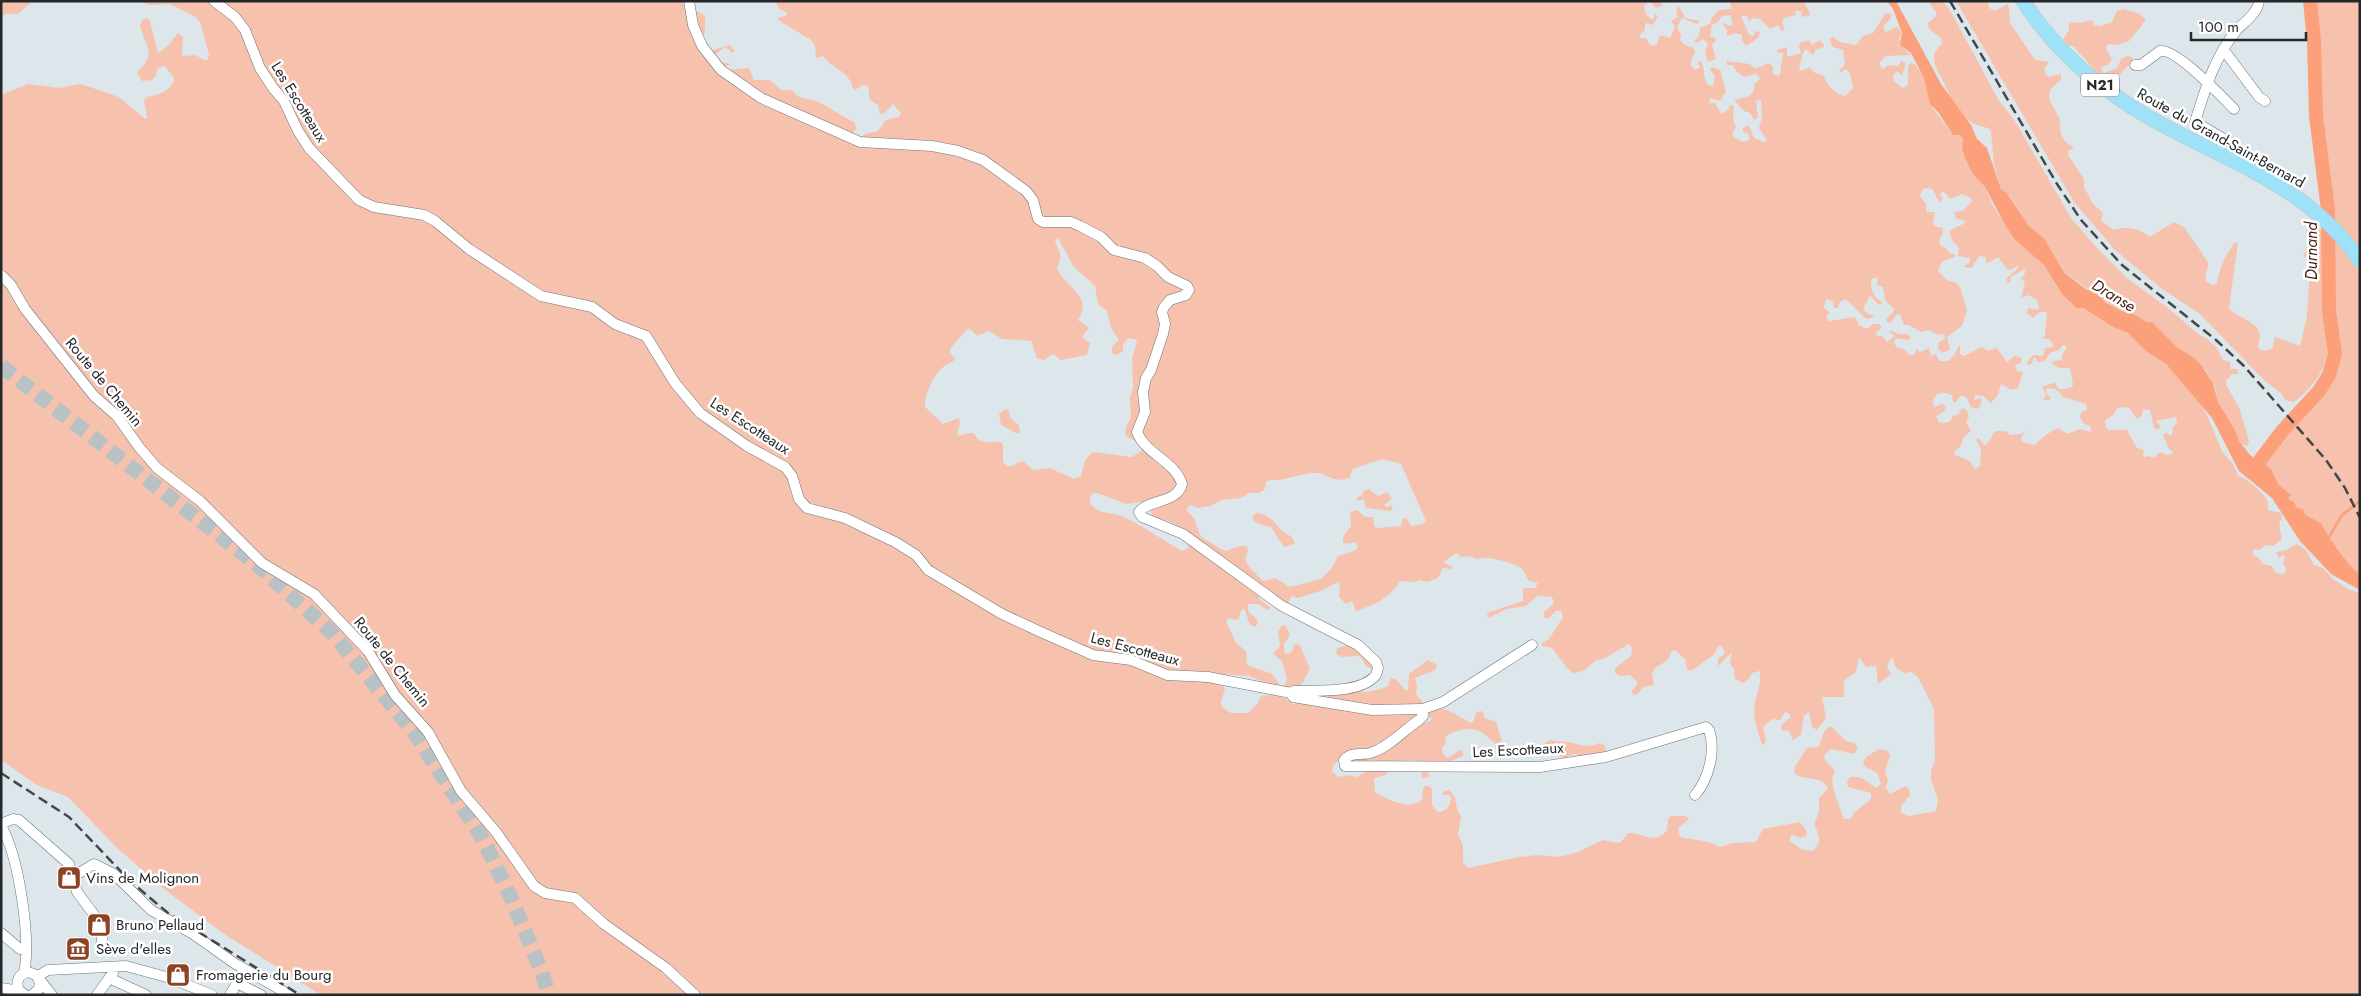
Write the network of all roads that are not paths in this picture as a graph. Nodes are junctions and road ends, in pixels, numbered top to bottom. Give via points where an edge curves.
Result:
1 (214, 1) edge
2 (689, 1) edge
3 (2023, 1) edge
4 (2259, 1) edge
5 (2223, 50) junction
6 (2135, 65) dead end
7 (2207, 82) junction
8 (2265, 101) dead end
9 (2234, 109) dead end
10 (2231, 143) dead end
11 (2357, 256) edge
12 (1, 275) edge
13 (1532, 645) dead end
14 (1291, 693) junction
15 (1423, 709) junction
16 (1695, 795) dead end
17 (1, 825) edge
18 (74, 876) junction
19 (1, 933) edge
20 (101, 945) dead end
21 (26, 950) junction
22 (118, 967) junction
23 (21, 975) junction
24 (38, 977) junction
25 (109, 978) junction
26 (1, 983) edge
27 (1, 988) edge
28 (30, 994) edge
29 (52, 995) edge
30 (97, 995) edge
31 (146, 995) edge
32 (212, 995) edge
33 (230, 995) edge
34 (261, 995) edge
35 (290, 995) edge
36 (695, 995) edge

1 - 14 street, Les Escotteaux via 246,30 260,68 284,101 309,148 359,200 374,207 427,216 537,294 592,307 615,324 646,336 694,407 722,430 785,467 792,476 799,499 807,508 845,518 896,542 916,555 928,570 1002,614 1093,655 1131,660 1167,675 1208,676
2 - 14 street, Les Escotteaux via 694,29 706,53 729,76 761,98 860,142 932,146 983,160 1026,191 1033,200 1038,219 1080,226 1101,237 1114,250 1145,258 1168,277 1187,286 1186,295 1170,300 1164,307 1163,334 1146,378 1143,392 1146,412 1137,432 1142,442 1167,462 1182,484 1179,492 1139,512 1142,517 1197,543 1282,606 1355,643 1377,666 1376,676 1366,684
3 - 11 main road, Route du Grand-Saint-Bernard / N21 via 2064,53 2111,94 2276,184 2315,211
4 - 5 street via 2257,9
5 - 7 street
5 - 8 street
6 - 7 street via 2141,65 2156,52 2164,50
7 - 9 street
7 - 10 street via 2195,122
12 - 36 street, Route de Chemin via 94,396 117,416 162,472 200,501 267,566 314,594 368,651 395,695 428,732 461,792 496,832 534,886 545,893 575,898 604,924 666,968
13 - 15 street via 1443,702
14 - 15 street, Les Escotteaux via 1295,698 1372,710
15 - 16 street, Les Escotteaux via 1421,718 1381,748 1369,754 1350,755 1344,764 1533,768 1606,757 1706,727 1711,740 1708,773 1705,783
17 - 18 street via 13,819 19,820 69,864
17 - 21 street via 14,857
18 - 20 street via 78,892 104,928
18 - 35 street via 94,864 110,871 151,910
19 - 21 street via 20,949
21 - 23 street
21 - 24 street
22 - 24 street via 48,970
22 - 25 street
22 - 32 street via 126,966 170,978
23 - 24 street
23 - 26 street
23 - 28 street via 17,984
24 - 28 street via 40,988
24 - 29 street
25 - 30 street
25 - 31 street
27 - 28 street
33 - 34 street via 237,983

